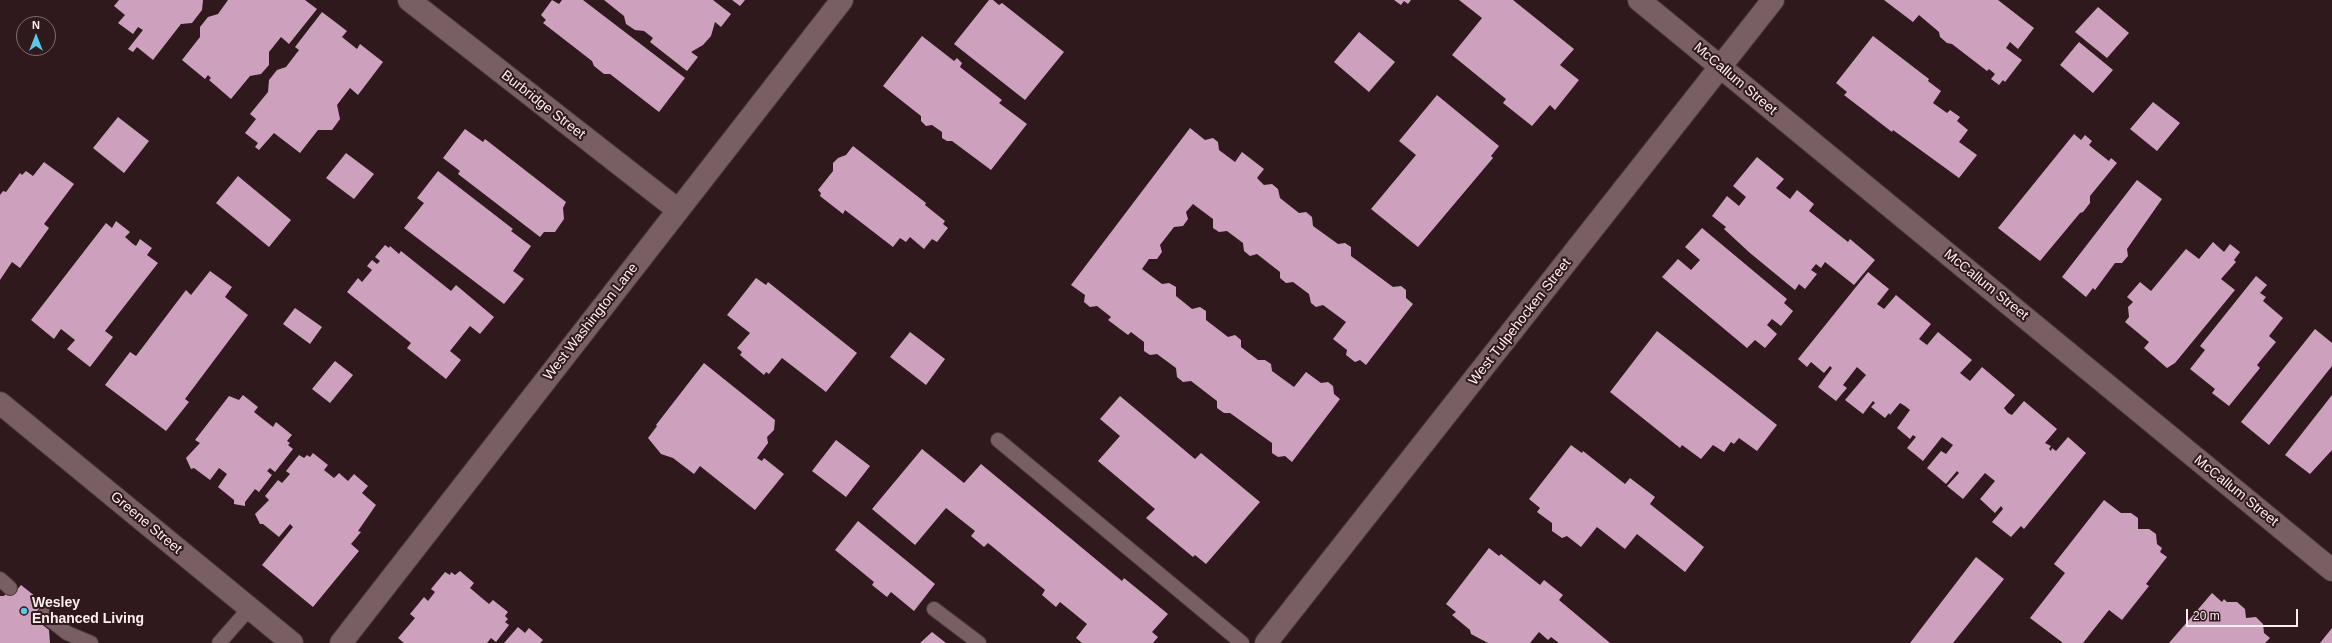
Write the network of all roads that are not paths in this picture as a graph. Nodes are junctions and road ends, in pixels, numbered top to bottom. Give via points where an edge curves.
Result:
1 (409, 0) edge
2 (842, 0) edge
3 (1639, 0) edge
4 (1773, 0) edge
5 (1720, 67) junction
6 (678, 210) junction
7 (0, 403) edge
8 (998, 440) dead end
9 (2332, 570) edge
10 (249, 609) junction
11 (934, 609) dead end
12 (44, 615) dead end
13 (91, 643) edge
14 (219, 643) edge
15 (292, 643) edge
16 (341, 643) edge
17 (979, 643) edge
18 (1242, 643) edge
19 (1266, 643) edge

1 - 6 street, Burbridge Street
2 - 6 street, West Washington Lane
3 - 5 street, McCallum Street
4 - 5 street, West Tulpehocken Street
5 - 9 street, McCallum Street
5 - 19 street, West Tulpehocken Street
6 - 16 street, West Washington Lane
7 - 10 street, Greene Street
8 - 18 lane
10 - 14 lane
10 - 15 street, Greene Street
11 - 17 lane
12 - 13 lane via 68,633

